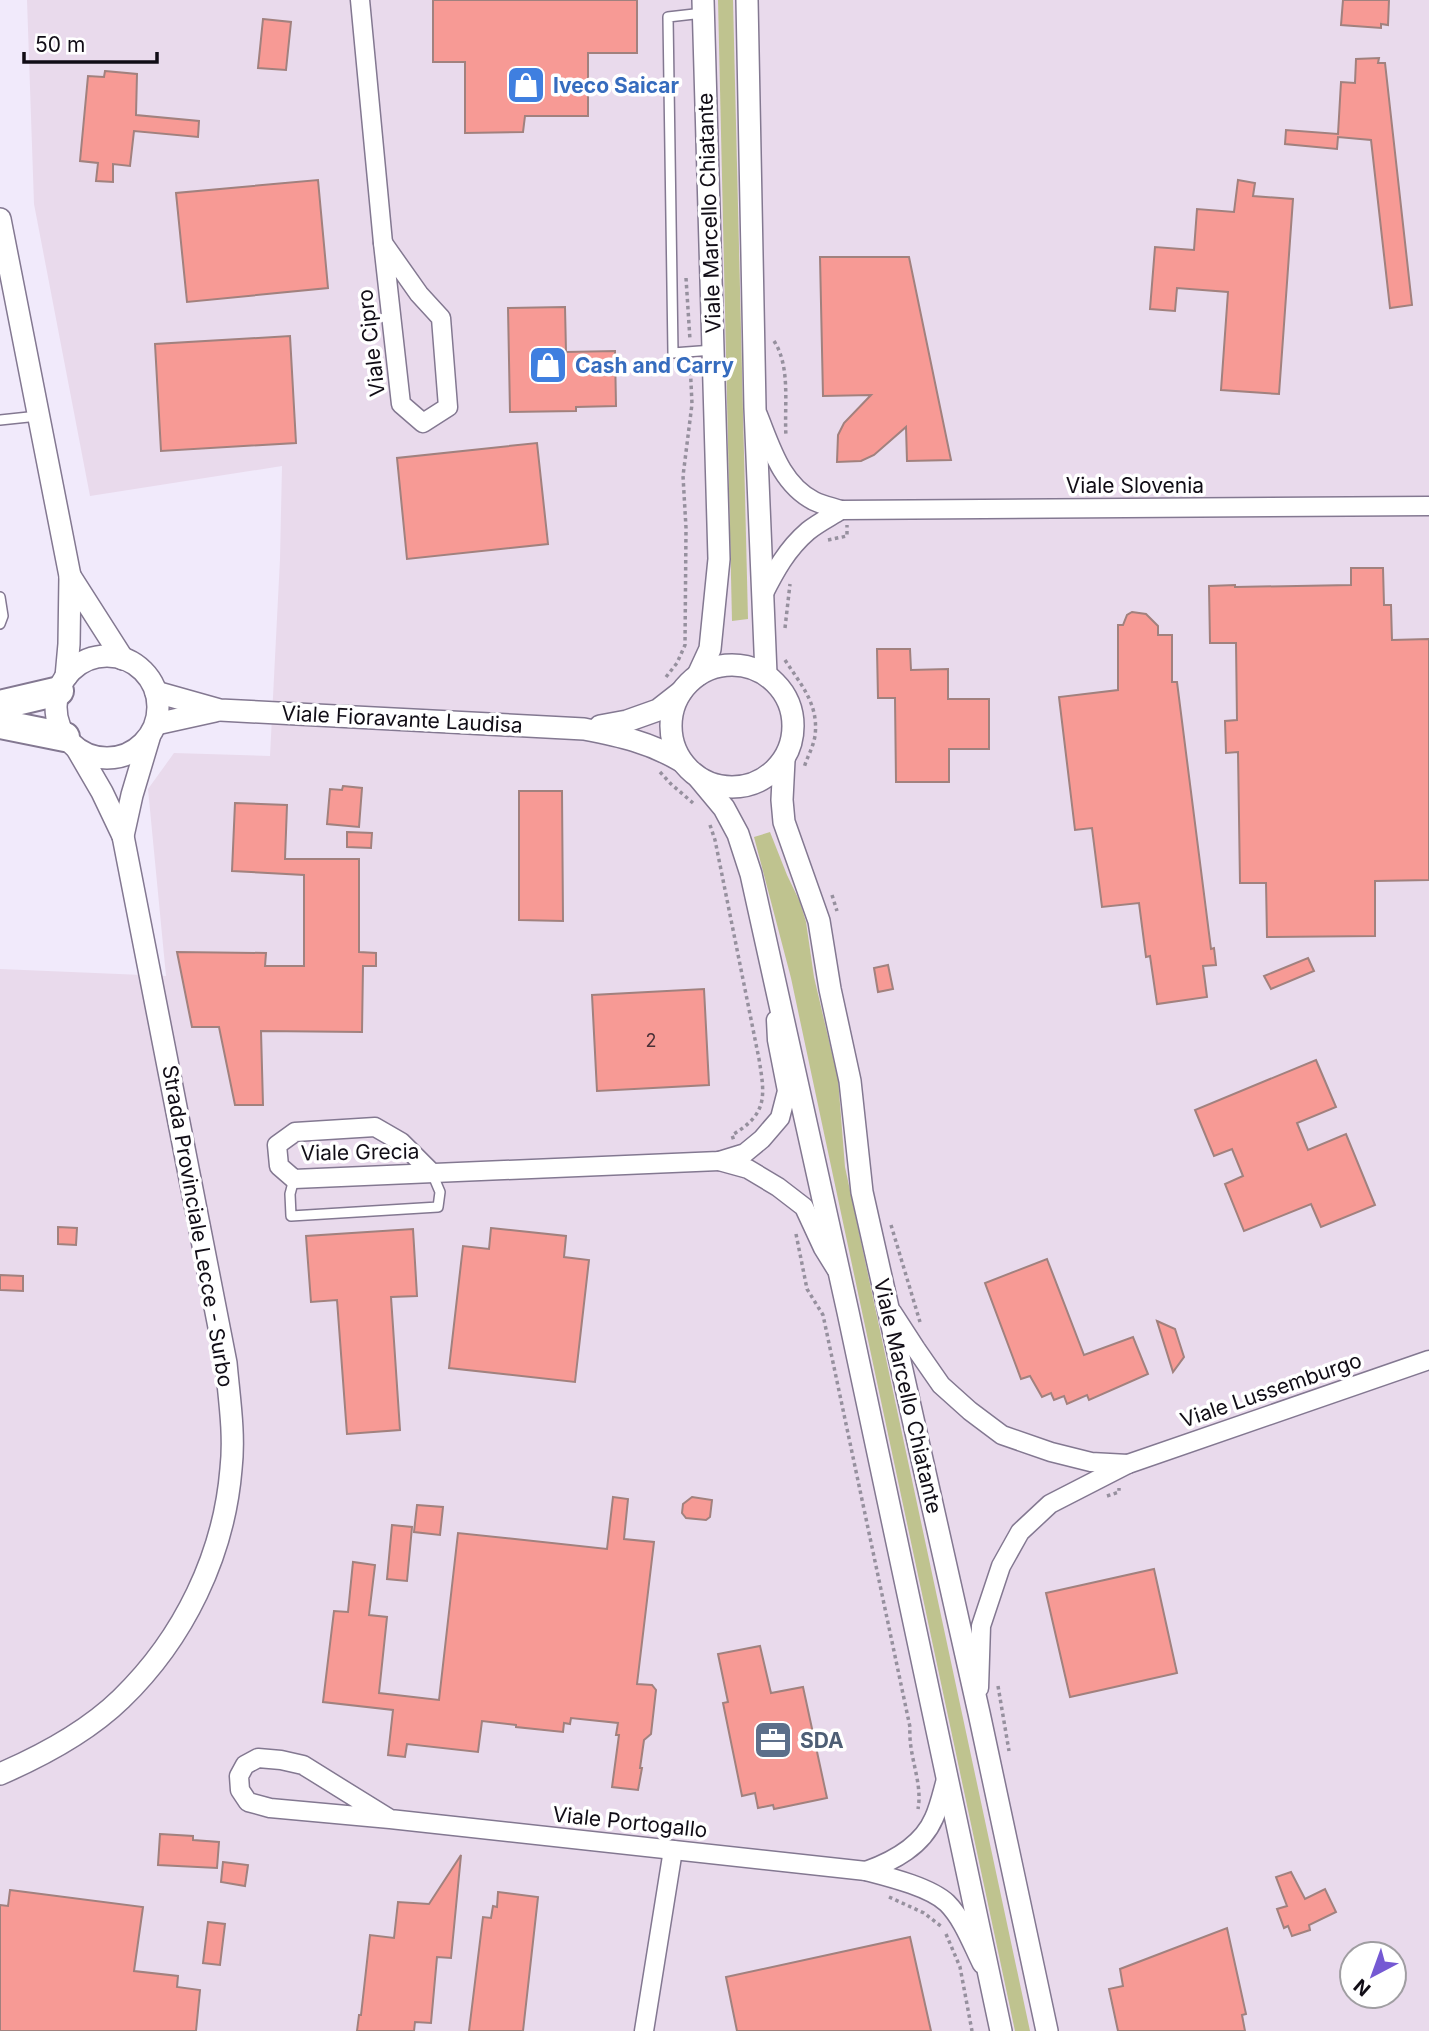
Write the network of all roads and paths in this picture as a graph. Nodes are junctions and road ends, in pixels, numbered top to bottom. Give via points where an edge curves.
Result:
1 (360, 0) edge
2 (747, 0) edge
3 (704, 7) edge
4 (0, 219) edge
5 (383, 243) junction
6 (774, 342) dead end
7 (713, 350) junction
8 (755, 408) junction
9 (39, 416) junction
10 (0, 420) edge
11 (787, 443) dead end
12 (1429, 506) edge
13 (844, 510) junction
14 (824, 542) dead end
15 (70, 576) junction
16 (792, 580) dead end
17 (763, 595) junction
18 (0, 597) edge
19 (0, 624) edge
20 (785, 631) dead end
21 (785, 651) dead end
22 (123, 659) junction
23 (766, 674) junction
24 (698, 675) junction
25 (62, 684) junction
26 (156, 692) junction
27 (681, 692) junction
28 (0, 705) edge
29 (220, 710) junction
30 (0, 724) edge
31 (584, 729) junction
32 (152, 731) junction
33 (71, 743) junction
34 (784, 760) junction
35 (681, 761) junction
36 (804, 774) dead end
37 (699, 778) junction
38 (123, 836) junction
39 (831, 893) dead end
40 (838, 916) dead end
41 (775, 980) junction
42 (719, 1161) junction
43 (432, 1173) junction
44 (294, 1179) junction
45 (890, 1221) dead end
46 (839, 1273) junction
47 (888, 1306) junction
48 (921, 1325) dead end
49 (1429, 1360) edge
50 (1122, 1467) junction
51 (1100, 1498) dead end
52 (997, 1677) dead end
53 (979, 1713) junction
54 (1010, 1758) dead end
55 (0, 1773) edge
56 (947, 1775) junction
57 (390, 1819) junction
58 (673, 1850) junction
59 (866, 1871) junction
60 (992, 1986) junction
61 (644, 2031) edge
62 (1001, 2031) edge
63 (1046, 2031) edge

1 - 5 street, Viale Cipro
2 - 8 street, Viale Marcello Chiatante
3 - 7 street, Viale Marcello Chiatante
3 - 7 lane via 668,17 673,353
4 - 9 street
5 - 5 street, Viale Cipro via 401,404 423,423 448,407 441,318
6 - 11 path via 781,351 785,381
7 - 24 street, Viale Marcello Chiatante via 719,559 710,649
8 - 13 street, Viale Slovenia via 792,486 814,502
8 - 17 street, Viale Marcello Chiatante
9 - 10 lane
9 - 15 street
12 - 13 street, Viale Slovenia
13 - 14 path via 847,536
13 - 17 street via 809,530 795,544
15 - 22 street
15 - 25 street via 69,644
16 - 20 path
17 - 23 street, Viale Marcello Chiatante
18 - 19 lane
21 - 36 path via 785,661 810,697 815,716 815,735
22 - 25 street via 91,659 77,666
22 - 26 street via 149,678
23 - 24 street, Viale Marcello Chiatante via 732,664
23 - 34 street, Viale Marcello Chiatante via 781,687 794,723
24 - 27 street, Viale Marcello Chiatante
25 - 28 highway
25 - 33 street via 56,707 58,723
26 - 29 street, Viale Fioravante Laudisa
26 - 32 street via 158,708
27 - 31 street, Viale Fioravante Laudisa via 658,710
27 - 35 street, Viale Marcello Chiatante via 671,727
29 - 31 street, Viale Fioravante Laudisa
29 - 32 street, Viale Fioravante Laudisa
30 - 33 highway
31 - 35 street, Viale Fioravante Laudisa via 628,737 661,748
32 - 33 street via 137,749 123,756 91,756
32 - 38 street, Strada Provinciale Lecce - Surbo
33 - 38 street, Strada Provinciale Lecce - Surbo
34 - 37 street, Viale Marcello Chiatante via 755,784 716,786
34 - 47 street, Viale Marcello Chiatante via 784,822 820,921 850,1080 862,1192
35 - 37 street, Viale Marcello Chiatante
37 - 41 street, Viale Marcello Chiatante via 738,834
38 - 55 street, Strada Provinciale Lecce - Surbo via 226,1363 232,1467 225,1518 208,1569 159,1657 121,1699 78,1734
39 - 40 path
41 - 42 street, Viale Grecia via 777,1040 787,1091 780,1118 745,1153
41 - 46 street, Viale Marcello Chiatante
42 - 43 street, Viale Grecia
42 - 46 street, Viale Grecia via 748,1169 804,1207
43 - 44 street, Viale Grecia
43 - 44 street, Viale Grecia via 401,1142 375,1127 295,1132 277,1145 279,1166
43 - 44 lane via 440,1192 438,1207 291,1216
45 - 48 path
46 - 56 street, Viale Marcello Chiatante
47 - 50 street, Viale Lussemburgo via 941,1385 1002,1435 1051,1452
47 - 53 street, Viale Marcello Chiatante
49 - 50 street, Viale Lussemburgo
50 - 51 path via 1119,1492
50 - 53 street, Viale Lussemburgo via 1050,1504 1020,1532 1001,1566 981,1626
52 - 54 path
53 - 63 street, Viale Marcello Chiatante
56 - 59 street via 925,1834 901,1855
56 - 60 street, Viale Marcello Chiatante
57 - 57 street, Viale Portogallo via 303,1765 258,1758 239,1776 240,1790 248,1802
57 - 58 street, Viale Portogallo
58 - 59 street, Viale Portogallo
58 - 61 street
59 - 60 street, Viale Portogallo via 924,1890 946,1903 964,1927
60 - 62 street, Viale Marcello Chiatante

